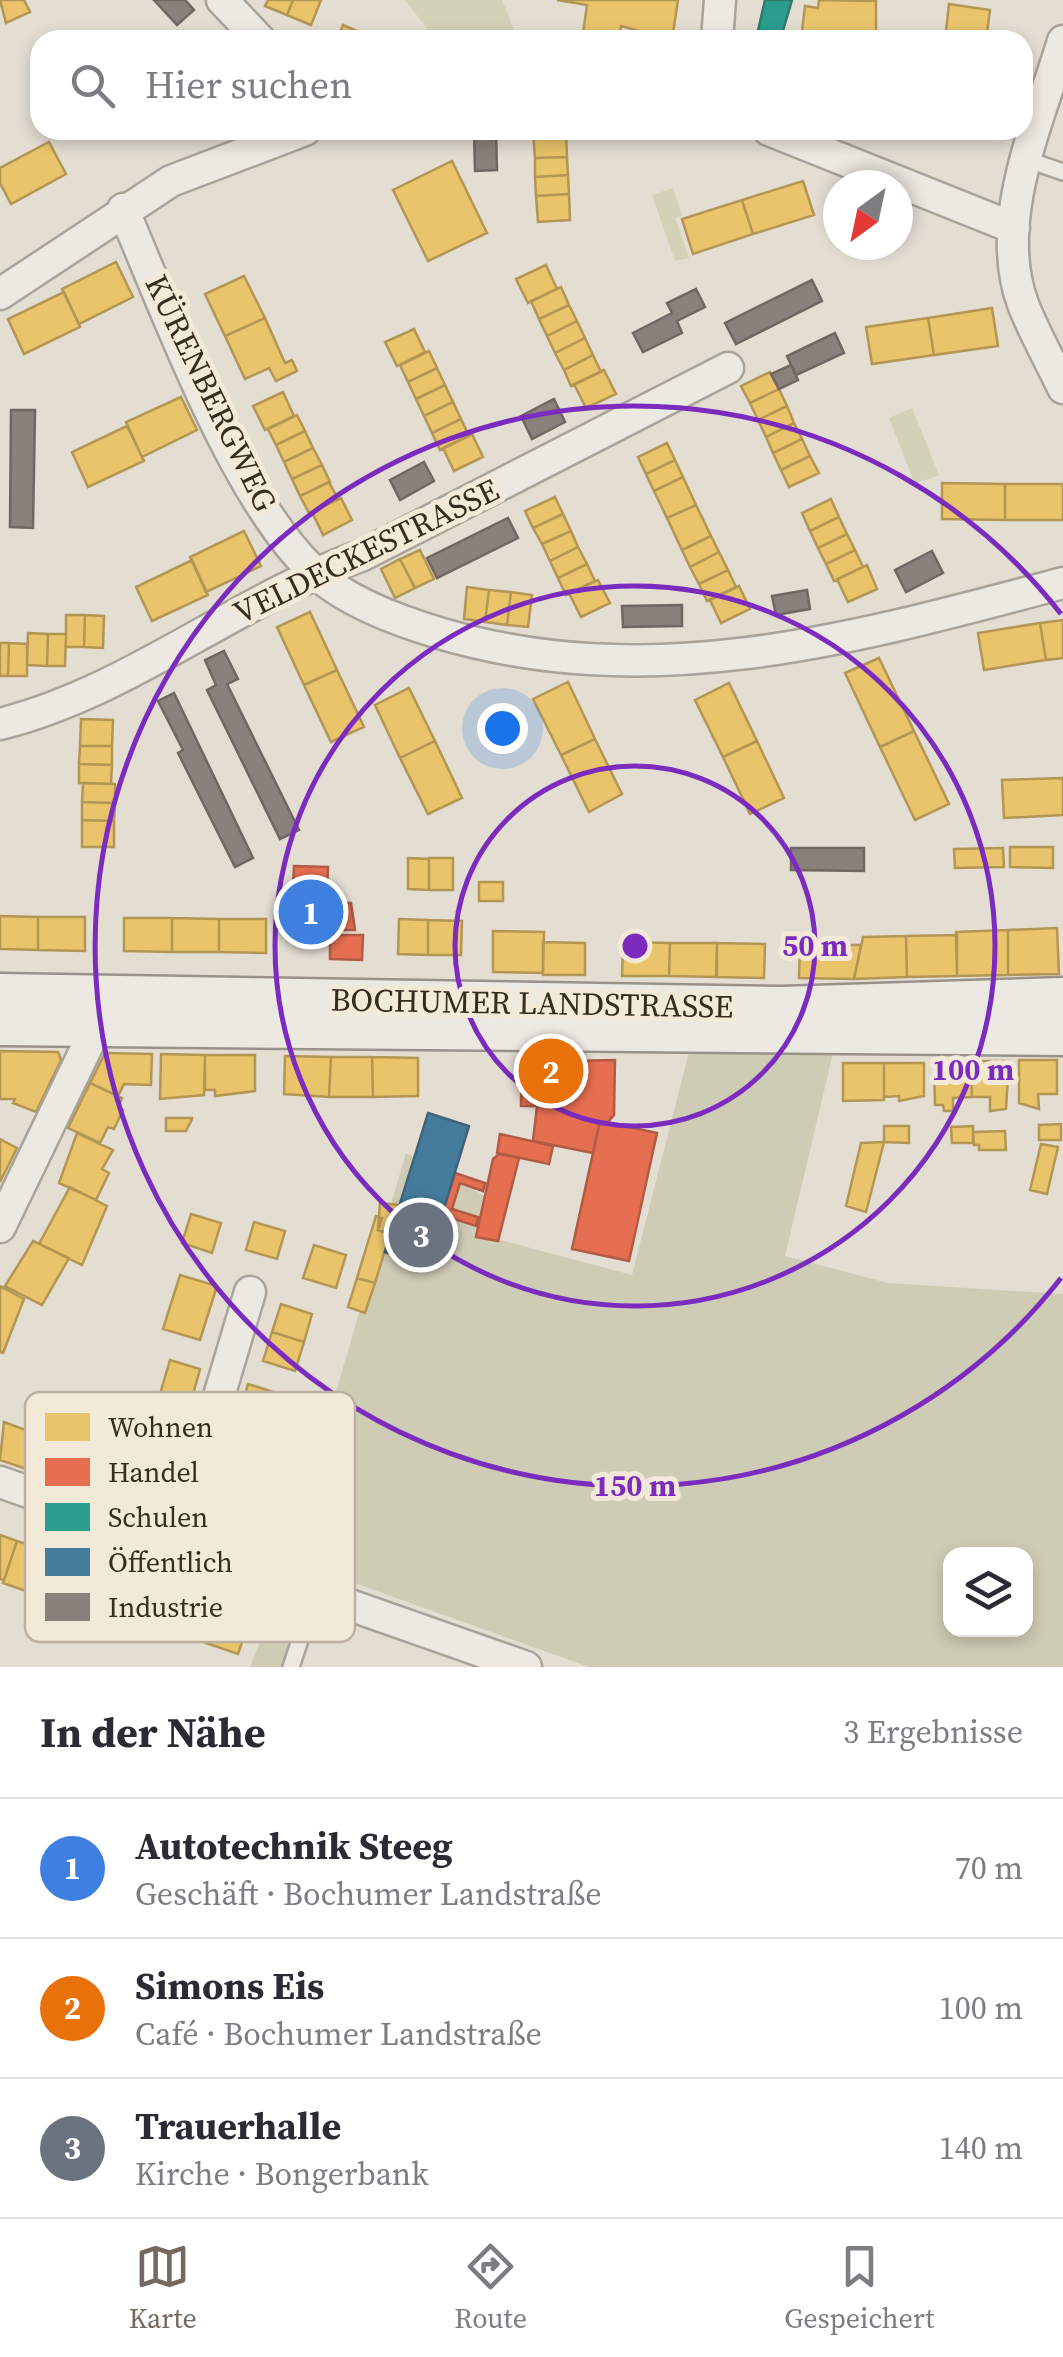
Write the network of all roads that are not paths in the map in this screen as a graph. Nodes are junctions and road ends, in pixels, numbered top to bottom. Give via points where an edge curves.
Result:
1 (222, 0) edge
2 (720, 0) edge
3 (250, 30) edge
4 (718, 30) edge
5 (1063, 42) edge
6 (279, 140) edge
7 (794, 140) edge
8 (1028, 160) junction
9 (1063, 172) edge
10 (123, 209) junction
11 (1014, 228) junction
12 (0, 294) edge
13 (728, 368) dead end
14 (1063, 388) edge
15 (314, 572) junction
16 (1063, 582) edge
17 (0, 724) edge
18 (0, 994) edge
19 (1063, 998) edge
20 (0, 1024) edge
21 (97, 1026) junction
22 (1063, 1035) edge
23 (0, 1227) edge
24 (250, 1292) dead end
25 (220, 1392) edge
26 (0, 1482) edge
27 (25, 1491) edge
28 (355, 1606) edge
29 (299, 1642) edge
30 (291, 1667) edge
31 (526, 1667) edge

1 - 3 street
2 - 4 street
5 - 8 street
6 - 10 street via 171,181
7 - 11 street
8 - 9 lane
8 - 11 street
10 - 12 street
10 - 15 street, KÜRENBERGWEG via 214,414 286,541
11 - 14 street via 1022,301
13 - 15 street, VELDECKESTRASSE via 363,555
15 - 16 street, KÜRENBERGWEG via 393,619 484,645 540,657 653,661 704,661 832,641
15 - 17 street, VELDECKESTRASSE via 116,676
18 - 19 main road, BOCHUMER LANDSTRASSE via 782,1007
20 - 21 main road, BOCHUMER LANDSTRASSE
21 - 22 main road, BOCHUMER LANDSTRASSE
21 - 23 street
24 - 25 street
26 - 27 street
28 - 31 street
29 - 30 lane

